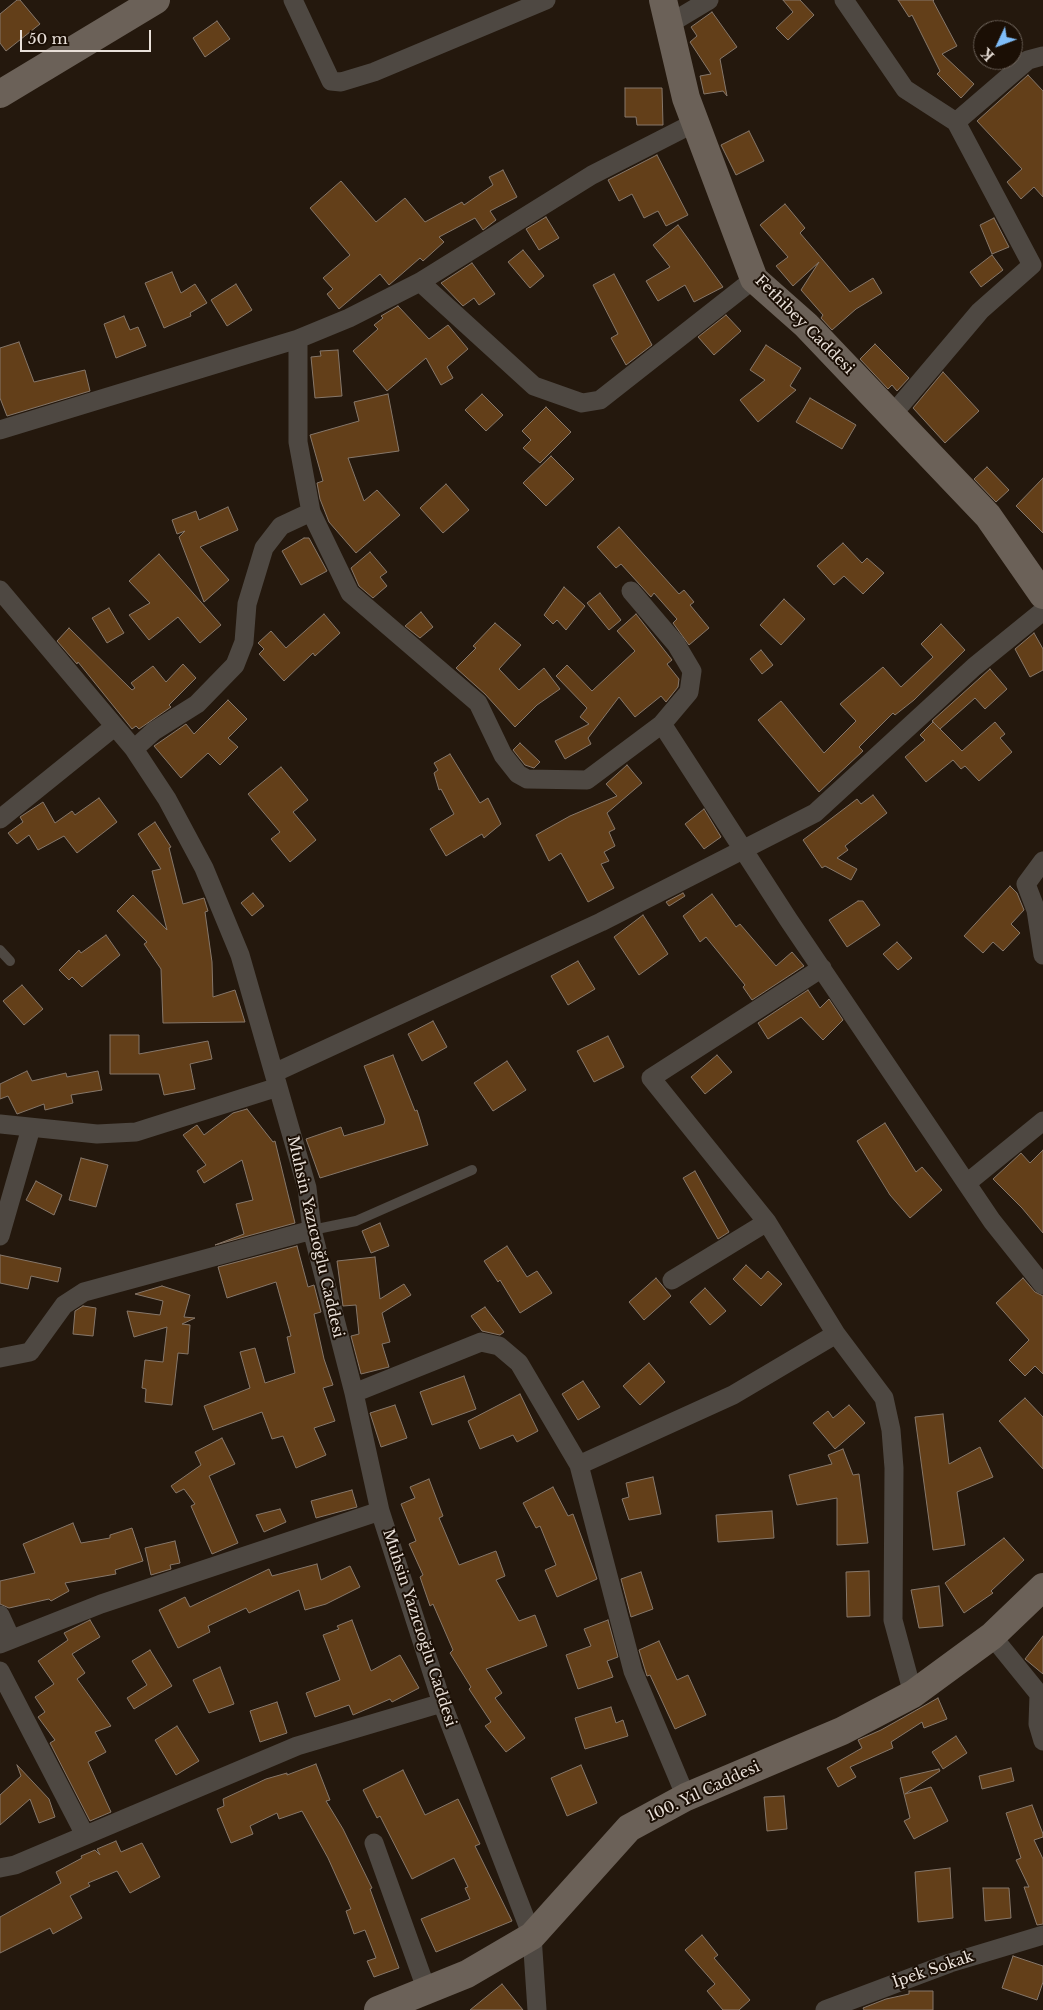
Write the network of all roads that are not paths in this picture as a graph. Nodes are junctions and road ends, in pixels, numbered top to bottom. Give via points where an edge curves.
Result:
1 (156, 0) edge
2 (293, 0) edge
3 (546, 0) edge
4 (709, 0) edge
5 (844, 0) edge
6 (666, 12) edge
7 (1043, 56) edge
8 (0, 94) edge
9 (696, 122) junction
10 (956, 122) junction
11 (1037, 267) edge
12 (754, 279) junction
13 (420, 282) junction
14 (298, 339) junction
15 (892, 415) junction
16 (0, 430) edge
17 (311, 512) junction
18 (0, 590) edge
19 (631, 591) dead end
20 (1043, 596) edge
21 (1043, 612) edge
22 (662, 724) junction
23 (114, 727) junction
24 (134, 749) junction
25 (0, 818) edge
26 (744, 848) junction
27 (1043, 861) edge
28 (0, 950) edge
29 (1043, 955) edge
30 (10, 961) dead end
31 (822, 968) junction
32 (276, 1080) junction
33 (1043, 1121) edge
34 (0, 1124) edge
35 (31, 1128) junction
36 (472, 1170) dead end
37 (967, 1183) junction
38 (767, 1222) junction
39 (312, 1230) junction
40 (0, 1236) edge
41 (672, 1280) dead end
42 (1043, 1286) edge
43 (836, 1334) junction
44 (0, 1358) edge
45 (354, 1393) junction
46 (579, 1465) junction
47 (380, 1511) junction
48 (1043, 1587) edge
49 (0, 1615) edge
50 (992, 1636) junction
51 (5, 1642) edge
52 (0, 1671) edge
53 (913, 1694) junction
54 (1041, 1695) edge
55 (442, 1703) junction
56 (1043, 1741) edge
57 (686, 1797) junction
58 (84, 1835) junction
59 (374, 1842) dead end
60 (0, 1868) edge
61 (1043, 1935) edge
62 (532, 1936) junction
63 (427, 1991) junction
64 (378, 2010) edge
65 (537, 2010) edge
66 (825, 2010) edge

1 - 8 street
2 - 3 street via 331,81 341,82 374,72
4 - 6 street
5 - 10 street via 905,89
6 - 9 street, Fethibey Caddesi via 686,98
7 - 10 street via 1028,60
9 - 12 street, Fethibey Caddesi
9 - 13 street via 592,175
10 - 11 street
11 - 15 street via 980,311
12 - 13 street via 600,400 582,403 534,386
12 - 15 street, Fethibey Caddesi via 806,325
13 - 14 street via 349,318
14 - 16 street
14 - 17 street via 298,442
15 - 20 street, Fethibey Caddesi via 988,516
17 - 22 street via 350,592 478,703 504,755 518,774 528,779 587,780
17 - 24 street via 281,526 264,548 247,604 244,642 235,665 197,704 154,731
18 - 23 street, Muhsin Yazıcıoğlu Caddesi
19 - 22 street via 676,644 692,671 689,692
21 - 26 street via 974,667 815,813
22 - 26 street
23 - 24 street, Muhsin Yazıcıoğlu Caddesi
23 - 25 street
24 - 32 street, Muhsin Yazıcıoğlu Caddesi via 167,799 204,868 240,955
26 - 31 street
26 - 32 street via 601,922
27 - 29 street via 1026,884 1036,910
28 - 30 lane
31 - 37 street
31 - 38 street via 651,1078
32 - 35 street via 136,1132 97,1134
32 - 39 street, Muhsin Yazıcıoğlu Caddesi via 307,1188
33 - 37 street
34 - 35 street
35 - 40 street
36 - 39 lane via 356,1221
37 - 42 street
38 - 41 street
38 - 43 street
39 - 44 street via 84,1292 64,1305 30,1352
39 - 45 street, Muhsin Yazıcıoğlu Caddesi
43 - 46 street via 733,1395
43 - 53 street via 884,1398 891,1430 894,1620
45 - 46 street via 481,1342 498,1346 518,1363
45 - 47 street, Muhsin Yazıcıoğlu Caddesi
46 - 57 street via 633,1671
47 - 51 street via 101,1604
47 - 55 street, Muhsin Yazıcıoğlu Caddesi
48 - 50 street, 100. Yıl Caddesi
49 - 51 street
50 - 53 street, 100. Yıl Caddesi
50 - 54 street
52 - 58 street
53 - 57 street, 100. Yıl Caddesi via 842,1731
54 - 56 street via 1038,1724
55 - 58 street via 297,1746
55 - 62 street, Muhsin Yazıcıoğlu Caddesi
57 - 62 street, 100. Yıl Caddesi via 629,1828
58 - 60 street
59 - 63 street
61 - 66 street, İpek Sokak via 950,1963
62 - 63 street, 100. Yıl Caddesi via 468,1974
62 - 65 street, Muhsin Yazıcıoğlu Caddesi
63 - 64 street, 100. Yıl Caddesi

